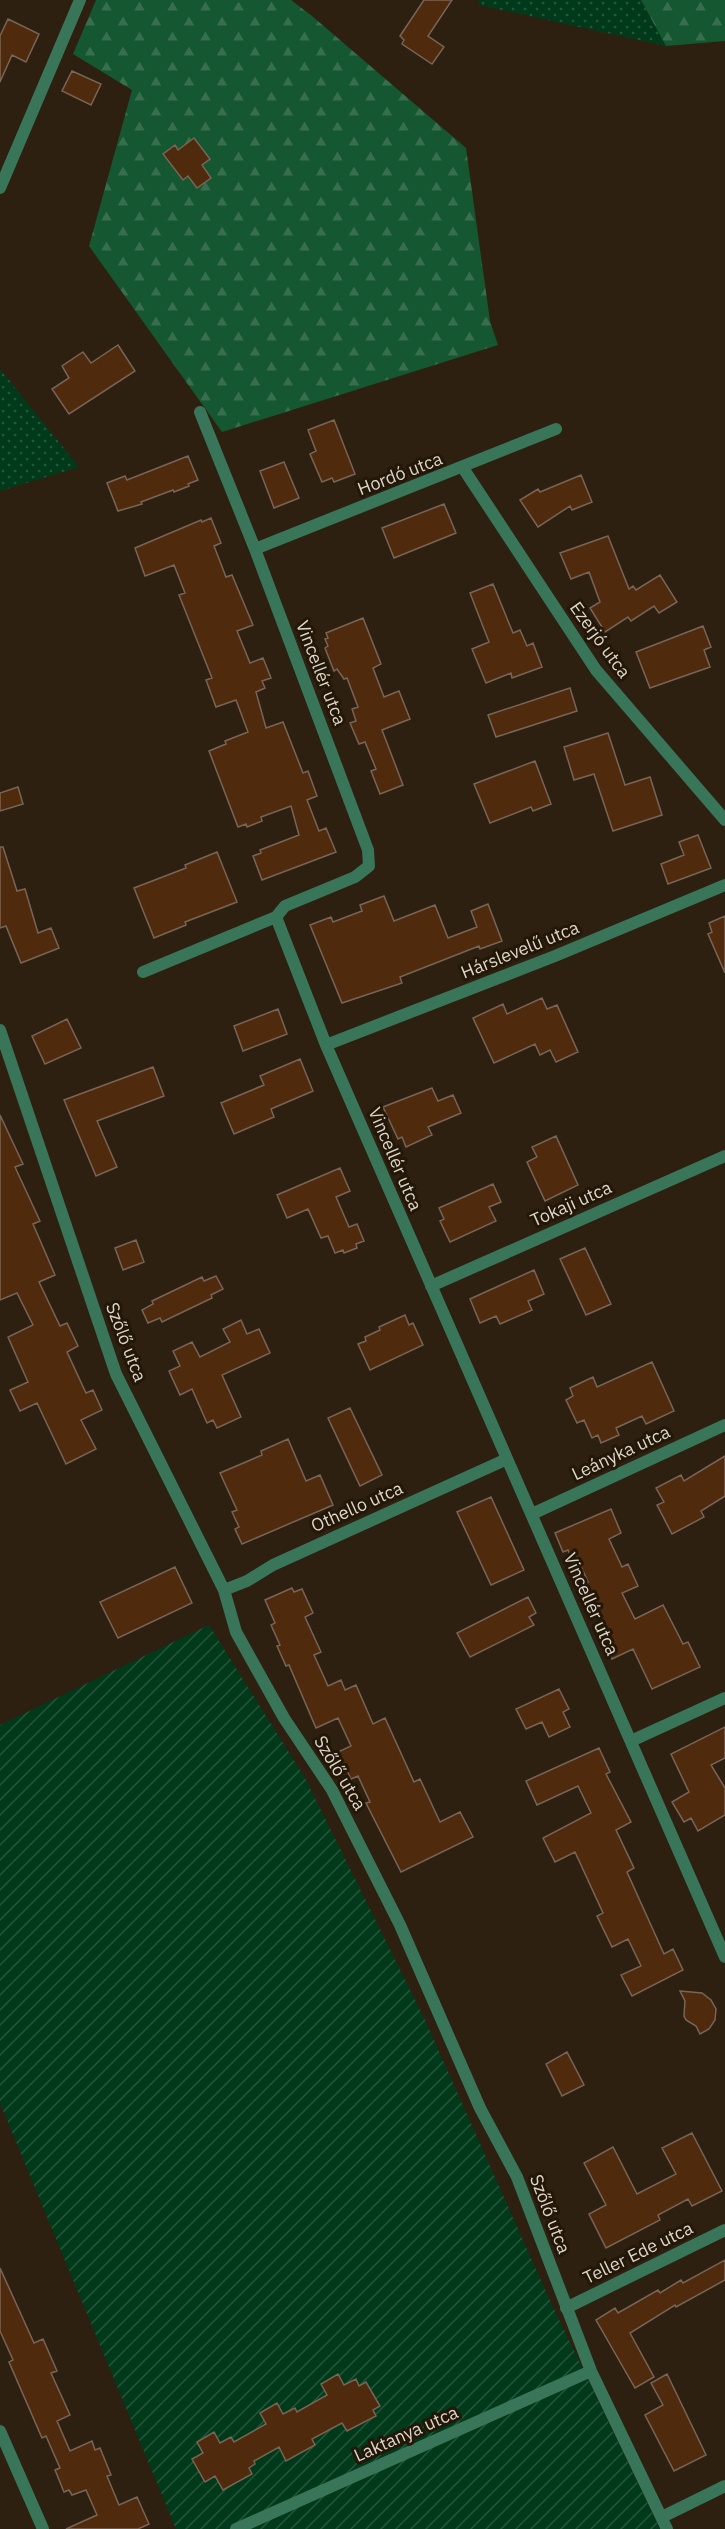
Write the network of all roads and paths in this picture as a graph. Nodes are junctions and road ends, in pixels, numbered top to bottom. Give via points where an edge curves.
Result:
1 (80, 0) edge
2 (0, 188) edge
3 (200, 412) dead end
4 (556, 429) dead end
5 (463, 468) junction
6 (255, 549) junction
7 (725, 820) edge
8 (725, 885) edge
9 (276, 917) junction
10 (143, 972) dead end
11 (0, 1030) edge
12 (326, 1045) junction
13 (725, 1156) edge
14 (431, 1286) junction
15 (725, 1425) edge
16 (507, 1459) junction
17 (532, 1514) junction
18 (224, 1590) junction
19 (725, 1698) edge
20 (631, 1741) junction
21 (725, 1957) edge
22 (725, 2230) edge
23 (566, 2308) junction
24 (591, 2371) junction
25 (0, 2431) edge
26 (725, 2486) edge
27 (662, 2517) junction
28 (43, 2529) edge
29 (236, 2529) edge
30 (667, 2529) edge

1 - 2 street
3 - 6 street, Vincellér utca
4 - 5 street, Hordó utca
5 - 6 street, Hordó utca
5 - 7 street, Ezerjó utca via 596,670
6 - 9 street, Vincellér utca via 368,850 369,866 355,877 285,906
8 - 12 street, Hárslevelű utca
9 - 10 street
9 - 12 street, Vincellér utca
11 - 18 street, Szőlő utca via 116,1374
12 - 14 street, Vincellér utca
13 - 14 street, Tokaji utca
14 - 16 street, Vincellér utca
15 - 17 street, Leányka utca
16 - 17 street, Vincellér utca
16 - 18 street, Othello utca
17 - 20 street, Vincellér utca
18 - 23 street, Szőlő utca via 236,1632 284,1718 332,1790 400,1925 480,2108 517,2177
19 - 20 street
20 - 21 street, Vincellér utca
22 - 23 street, Teller Ede utca
23 - 24 street, Szőlő utca
24 - 27 street, Szőlő utca
24 - 29 street, Laktanya utca
25 - 28 street
26 - 27 street
27 - 30 street, Szőlő utca

